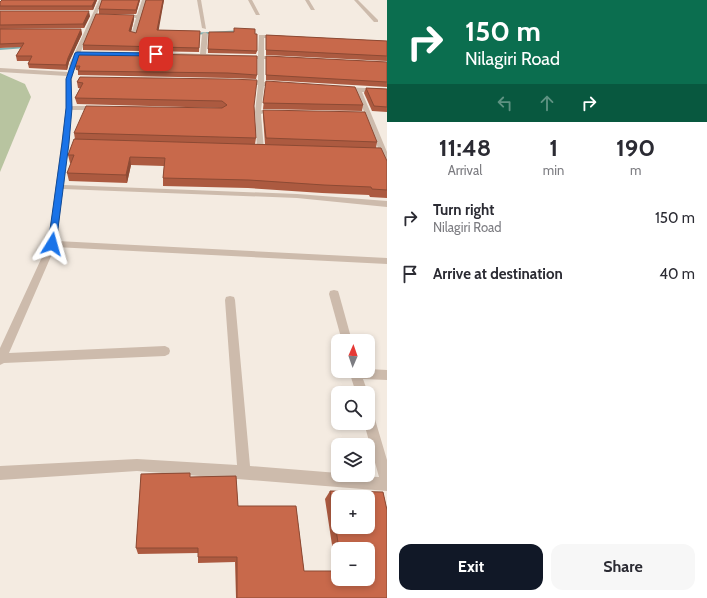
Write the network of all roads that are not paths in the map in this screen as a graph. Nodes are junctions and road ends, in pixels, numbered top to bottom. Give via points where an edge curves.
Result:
1 (102, 0) edge
2 (144, 0) edge
3 (199, 0) edge
4 (250, 0) edge
5 (307, 0) edge
6 (356, 0) edge
7 (313, 9) dead end
8 (88, 13) edge
9 (258, 14) dead end
10 (95, 15) junction
11 (102, 16) edge
12 (117, 16) edge
13 (140, 17) junction
14 (376, 21) dead end
15 (80, 31) edge
16 (88, 31) junction
17 (134, 35) edge
18 (285, 37) edge
19 (77, 53) junction
20 (85, 53) edge
21 (156, 54) edge
22 (204, 55) junction
23 (261, 57) junction
24 (285, 59) edge
25 (0, 70) edge
26 (72, 77) junction
27 (234, 81) edge
28 (261, 84) junction
29 (283, 85) edge
30 (336, 88) edge
31 (358, 90) junction
32 (387, 91) edge
33 (69, 108) junction
34 (107, 108) edge
35 (258, 112) junction
36 (274, 112) edge
37 (360, 115) edge
38 (368, 115) junction
39 (261, 148) edge
40 (387, 161) edge
41 (60, 187) junction
42 (387, 204) edge
43 (52, 244) junction
44 (387, 261) edge
45 (334, 294) dead end
46 (230, 300) dead end
47 (345, 334) edge
48 (165, 351) dead end
49 (0, 359) edge
50 (375, 373) edge
51 (387, 374) edge
52 (372, 430) edge
53 (244, 472) junction
54 (0, 473) edge
55 (387, 484) edge

1 - 10 street
2 - 13 street
3 - 22 street via 205,31
4 - 9 street
5 - 7 street
6 - 14 street
8 - 10 street
10 - 11 street
10 - 16 street
12 - 13 street
13 - 17 street
15 - 16 street
16 - 19 street
18 - 23 street via 261,36
19 - 20 street
19 - 26 street
21 - 22 street
22 - 23 street
23 - 24 street
23 - 28 street
25 - 26 street
26 - 33 street
27 - 28 street
28 - 29 street
28 - 35 street
30 - 31 street
31 - 32 street
31 - 38 street
33 - 34 street
33 - 41 street via 69,143
35 - 36 street
35 - 39 street
37 - 38 street
38 - 40 street via 379,152
41 - 42 street via 297,196
41 - 43 street
43 - 44 street
43 - 49 street
45 - 47 street
46 - 53 street
48 - 49 street
50 - 51 street
52 - 55 street
53 - 54 street via 137,465
53 - 55 street

